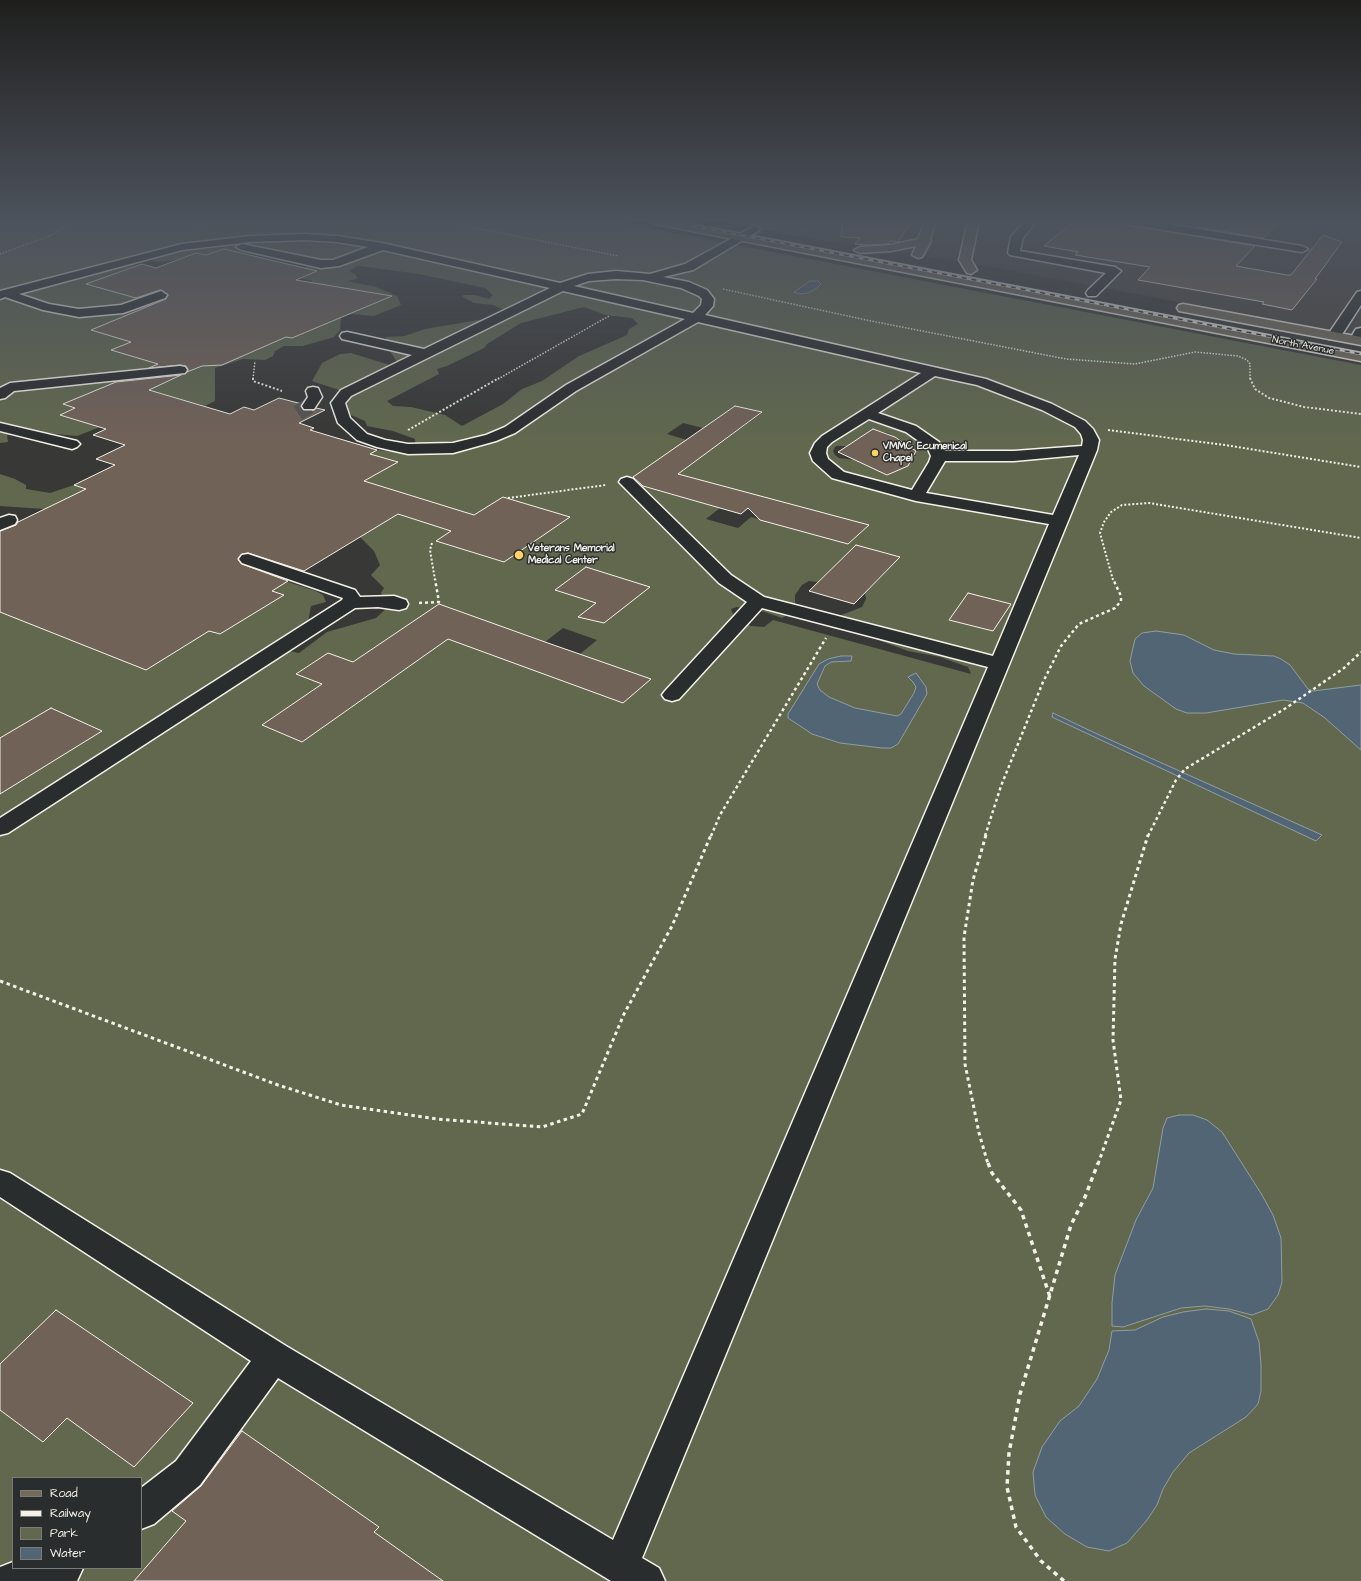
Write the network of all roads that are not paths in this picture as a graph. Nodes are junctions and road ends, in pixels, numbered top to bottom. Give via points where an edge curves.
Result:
1 (7, 295) edge
2 (161, 295) dead end
3 (546, 295) edge
4 (590, 295) edge
5 (704, 295) edge
6 (1039, 295) edge
7 (1096, 295) edge
8 (1361, 295) edge
9 (1174, 306) dead end
10 (694, 318) junction
11 (1301, 335) junction
12 (347, 336) dead end
13 (1334, 336) junction
14 (1360, 341) edge
15 (426, 354) junction
16 (1361, 357) edge
17 (180, 370) dead end
18 (933, 371) junction
19 (3, 388) edge
20 (313, 391) dead end
21 (309, 406) tunnel mouth
22 (867, 414) junction
23 (0, 427) edge
24 (72, 444) dead end
25 (1090, 450) junction
26 (938, 456) junction
27 (627, 482) road end
28 (916, 496) junction
29 (1060, 521) junction
30 (248, 559) dead end
31 (758, 600) junction
32 (350, 603) junction
33 (400, 604) road end
34 (1000, 664) junction
35 (672, 694) dead end
36 (0, 828) edge
37 (0, 1182) edge
38 (274, 1357) junction
39 (142, 1510) edge
40 (63, 1569) edge
41 (633, 1573) edge
42 (12, 1581) edge

1 - 2 lane via 79,313 123,309
3 - 15 lane
4 - 10 lane
5 - 10 lane via 708,299 705,309
6 - 16 main road, North Avenue
7 - 11 main road, North Avenue
8 - 13 lane
9 - 13 main road, North Avenue
10 - 15 lane via 571,388 503,434 465,445 408,449 362,437 343,420 338,403 346,393
10 - 18 lane
11 - 13 main road
11 - 14 main road, North Avenue
12 - 15 lane
13 - 14 main road, North Avenue
17 - 19 lane
18 - 22 lane
18 - 25 lane via 1010,392 1047,407 1081,425 1091,440
20 - 21 lane via 315,398
22 - 26 lane via 920,434 934,445
22 - 28 lane via 820,446 818,453 821,461 838,475
23 - 24 lane
25 - 26 lane via 1014,456
25 - 29 lane
26 - 28 lane
27 - 31 lane via 725,579
28 - 29 lane
29 - 34 lane
30 - 32 lane via 349,594 352,598
31 - 34 lane
31 - 35 lane
32 - 33 lane via 378,601
32 - 36 lane
34 - 41 lane
37 - 38 lane
38 - 39 lane via 188,1473
38 - 41 lane
40 - 42 lane

